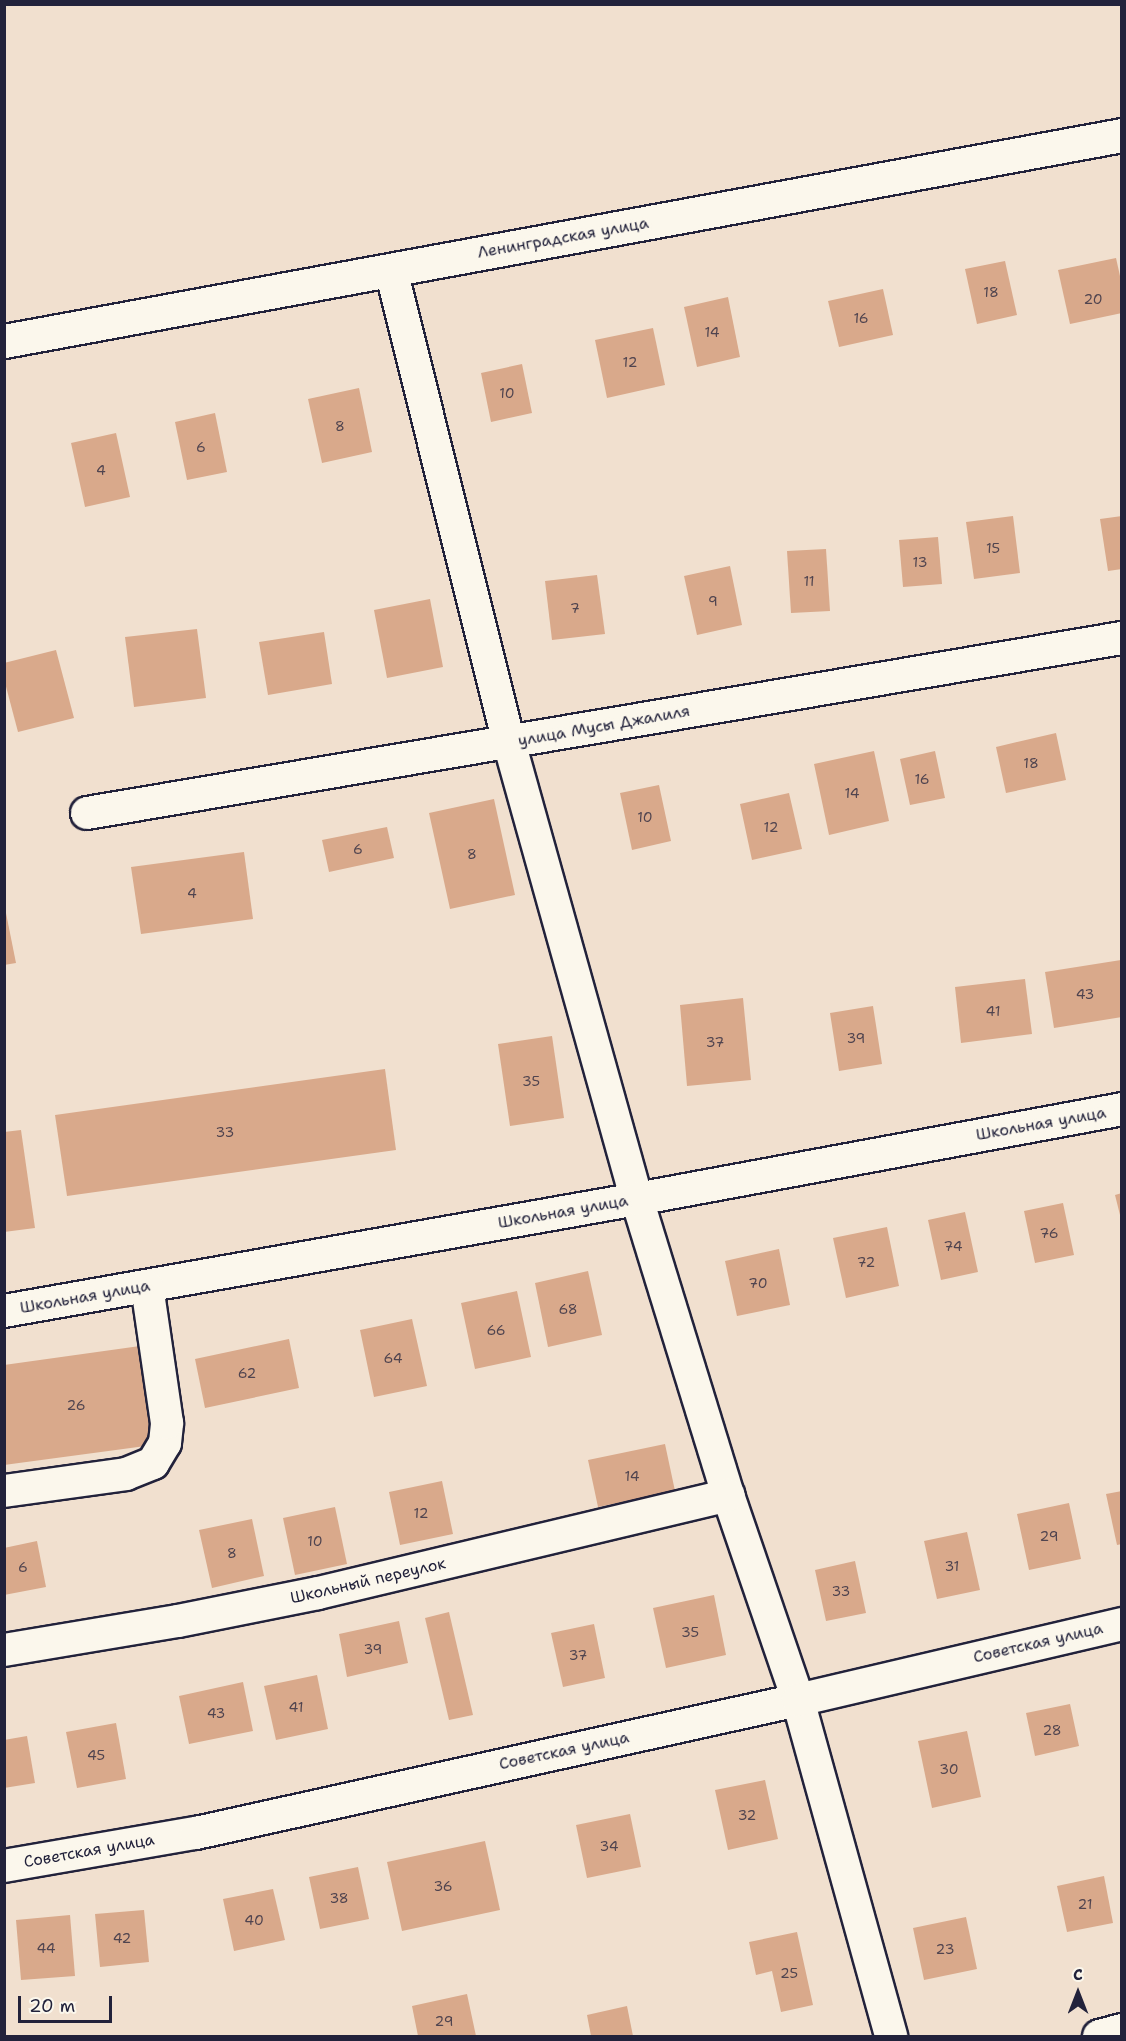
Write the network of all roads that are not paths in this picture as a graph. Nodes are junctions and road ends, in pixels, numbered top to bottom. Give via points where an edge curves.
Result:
1 (1122, 135) edge
2 (391, 270) junction
3 (4, 341) edge
4 (1122, 639) edge
5 (509, 742) junction
6 (87, 813) dead end
7 (1122, 1109) edge
8 (637, 1199) junction
9 (147, 1286) junction
10 (4, 1311) edge
11 (4, 1491) edge
12 (728, 1495) junction
13 (1122, 1624) edge
14 (4, 1650) edge
15 (798, 1700) junction
16 (4, 1866) edge
17 (1122, 2030) edge
18 (891, 2037) edge
19 (1099, 2037) edge

1 - 2 main road, Ленинградская улица
2 - 3 main road, Ленинградская улица
2 - 5 street
4 - 5 street, улица Мусы Джалиля
5 - 6 street, улица Мусы Джалиля
5 - 8 street
7 - 8 street, Школьная улица
8 - 9 street, Школьная улица
8 - 12 street
9 - 10 street, Школьная улица
9 - 11 street via 166,1423 165,1443 153,1463 126,1474
12 - 14 street, Школьный переулок via 318,1593
12 - 15 street
13 - 15 street, Советская улица
15 - 16 street, Советская улица via 196,1833
15 - 18 street
17 - 19 main road

